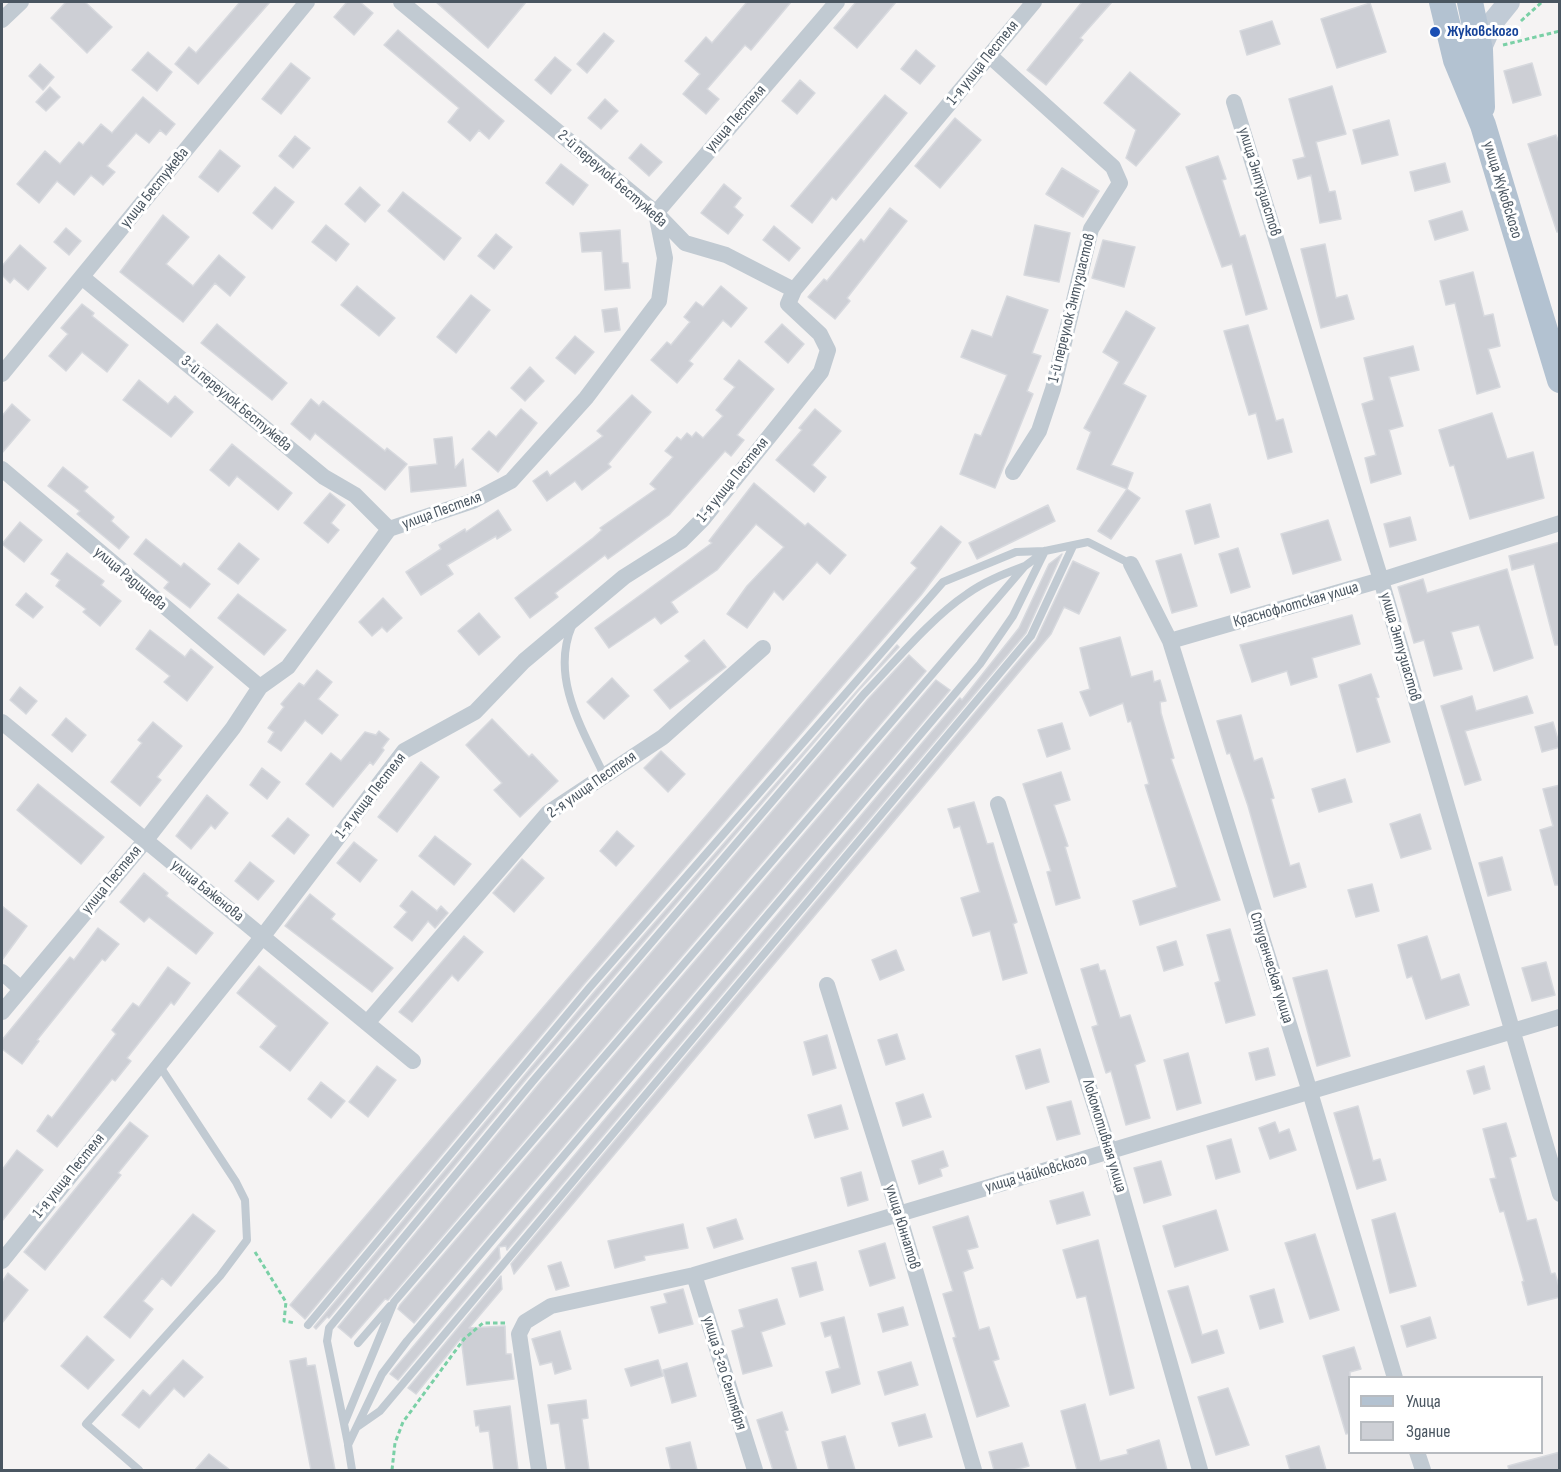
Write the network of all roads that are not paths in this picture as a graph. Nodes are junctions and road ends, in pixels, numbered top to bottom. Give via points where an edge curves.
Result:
1 (21, 2) edge
2 (307, 2) edge
3 (401, 2) edge
4 (837, 2) edge
5 (1034, 2) edge
6 (1442, 2) edge
7 (1470, 2) edge
8 (1509, 2) edge
9 (2, 20) edge
10 (1480, 50) junction
11 (990, 56) junction
12 (1234, 102) dead end
13 (1483, 125) junction
14 (656, 213) junction
15 (83, 278) junction
16 (794, 290) junction
17 (2, 374) edge
18 (1560, 380) edge
19 (2, 469) edge
20 (1013, 472) dead end
21 (1560, 523) edge
22 (389, 530) junction
23 (1073, 546) junction
24 (1045, 551) junction
25 (1131, 564) joint
26 (1025, 566) junction
27 (1381, 580) junction
28 (576, 616) junction
29 (1170, 641) junction
30 (763, 648) dead end
31 (260, 687) junction
32 (2, 722) edge
33 (604, 775) junction
34 (998, 804) dead end
35 (145, 841) junction
36 (263, 936) junction
37 (2, 972) edge
38 (827, 985) dead end
39 (21, 988) junction
40 (2, 1012) edge
41 (1560, 1017) edge
42 (367, 1023) junction
43 (1512, 1033) junction
44 (413, 1061) dead end
45 (158, 1065) junction
46 (1310, 1092) junction
47 (1110, 1153) junction
48 (1560, 1194) edge
49 (898, 1212) junction
50 (2, 1261) edge
51 (693, 1275) junction
52 (394, 1302) junction
53 (308, 1325) road end
54 (358, 1343) dead end
55 (1395, 1376) edge
56 (344, 1424) junction
57 (355, 1429) junction
58 (348, 1445) junction
59 (1418, 1454) edge
60 (139, 1470) edge
61 (352, 1470) edge
62 (539, 1470) edge
63 (755, 1470) edge
64 (974, 1470) edge
65 (1200, 1470) edge
66 (1423, 1470) edge

1 - 9 street
2 - 15 street, улица Бестужева
3 - 14 street, 2-й переулок Бестужева
4 - 14 street, улица Пестеля
5 - 11 street, 1-я улица Пестеля
6 - 13 main road, улица Жуковского via 1456,60
7 - 10 main road
8 - 10 main road via 1492,23
10 - 13 main road
11 - 16 street, 1-я улица Пестеля
11 - 20 street, 1-й переулок Энтузиастов via 1113,167 1120,183 1091,229 1053,389 1039,430
12 - 27 street, улица Энтузиастов
13 - 18 main road, улица Жуковского
14 - 16 street, 2-й переулок Бестужева via 685,243 726,255
14 - 22 street, улица Пестеля via 665,258 659,301 586,398 512,481 473,501
15 - 17 street, улица Бестужева
15 - 22 street, 3-й переулок Бестужева via 324,477 355,495
16 - 28 street, 1-я улица Пестеля via 788,304 820,334 828,350 820,372 703,519 681,541 624,577
19 - 31 street, улица Радищева
21 - 27 street, Краснофлотская улица
22 - 31 street, улица Пестеля via 288,667
23 - 24 lane
23 - 25 lane via 1088,542
23 - 57 lane via 1030,636 395,1394
24 - 26 lane
24 - 53 lane via 1016,552 943,582 598,978
24 - 57 lane via 1013,616 980,664 407,1341 382,1374
25 - 29 street, Студенческая улица
26 - 52 lane
26 - 56 lane via 964,595 864,694 336,1319 329,1328 327,1341
27 - 29 street, Краснофлотская улица
27 - 43 street, улица Энтузиастов
28 - 33 lane via 565,642 566,680 573,712
28 - 36 street, 1-я улица Пестеля via 524,661 475,712 404,751
29 - 46 street, Студенческая улица
30 - 33 street, 2-я улица Пестеля via 663,737
31 - 35 street, улица Пестеля
32 - 35 street, улица Баженова
33 - 42 street, 2-я улица Пестеля via 548,813
34 - 47 street, Локомотивная улица
35 - 36 street, улица Баженова
35 - 39 street, улица Пестеля
36 - 42 street, улица Баженова
36 - 45 street, 1-я улица Пестеля
37 - 39 street
38 - 49 street, улица Юннатов
39 - 40 street, улица Пестеля
41 - 43 street, улица Чайковского
42 - 44 street, улица Баженова
43 - 46 street, улица Чайковского
43 - 48 street, улица Энтузиастов
45 - 50 street, 1-я улица Пестеля
45 - 60 lane via 236,1182 245,1200 247,1240 220,1276 86,1424
46 - 47 street, улица Чайковского
46 - 55 street, Студенческая улица
47 - 49 street, улица Чайковского
47 - 65 street, Локомотивная улица
49 - 51 street, улица Чайковского
49 - 64 street, улица Юннатов
51 - 62 street, улица Чайковского via 551,1306 522,1328
51 - 63 street, улица 3-го Сентября
52 - 54 lane
52 - 56 lane
56 - 58 lane
57 - 58 lane
58 - 61 lane
59 - 66 street

